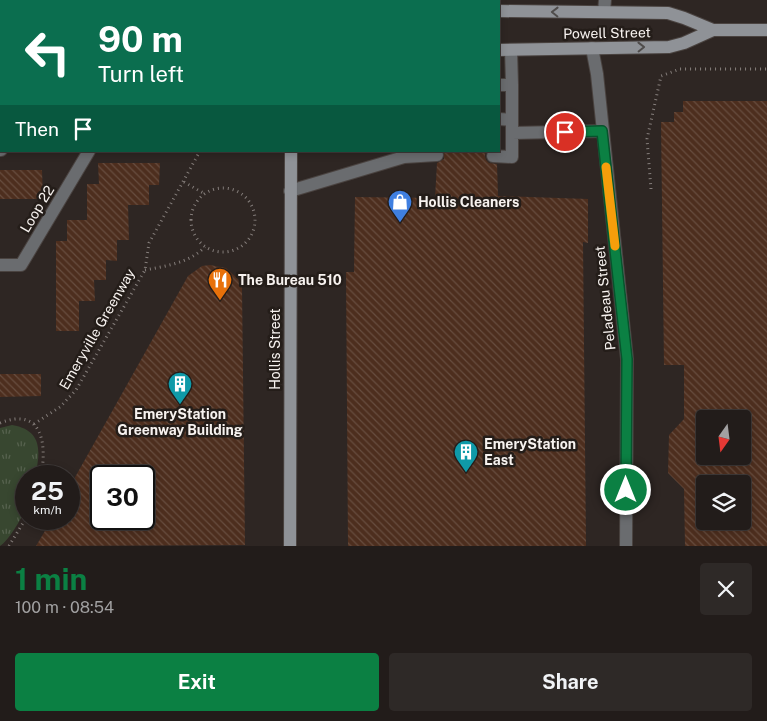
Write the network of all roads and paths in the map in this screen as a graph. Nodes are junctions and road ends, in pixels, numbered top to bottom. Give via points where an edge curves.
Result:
1 (605, 6) edge
2 (500, 11) edge
3 (713, 30) junction
4 (767, 30) edge
5 (592, 48) junction
6 (505, 50) edge
7 (767, 69) edge
8 (505, 85) edge
9 (500, 119) edge
10 (512, 120) junction
11 (602, 131) junction
12 (512, 133) junction
13 (89, 152) edge
14 (199, 152) edge
15 (291, 152) edge
16 (404, 154) edge
17 (437, 155) dead end
18 (494, 156) dead end
19 (184, 182) junction
20 (651, 189) dead end
21 (290, 191) junction
22 (205, 194) junction
23 (205, 247) junction
24 (0, 265) edge
25 (145, 270) junction
26 (0, 423) edge
27 (34, 424) junction
28 (42, 465) edge
29 (19, 530) edge
30 (9, 546) edge
31 (290, 546) edge
32 (626, 546) edge

1 -> 2 main road, Powell Street
1 - 3 main road, Powell Street via 668,13
3 - 4 main road, Powell Street
5 -> 3 main road, Powell Street via 669,47
5 - 6 main road, Powell Street
5 - 11 street, Peladeau Street
6 - 8 street
7 - 20 path via 680,69 661,76 647,139
8 - 10 street
9 - 10 street
10 - 12 street
11 - 12 street
11 - 32 street, Peladeau Street via 627,359
12 - 18 street via 512,157
13 - 24 street, Loop 22 via 21,265
14 - 19 path, Emeryville Greenway
15 - 21 main road, Hollis Street
16 - 17 street
16 - 21 street
19 - 22 path
19 - 25 path, Emeryville Greenway via 149,243
21 - 31 main road, Hollis Street
22 - 23 path via 192,210 191,221 193,232
22 - 23 path via 224,188 239,193 250,203 255,222 253,232 239,248 218,252
23 - 25 path via 182,262
25 - 27 path, Emeryville Greenway via 72,397
26 - 27 path via 21,419
27 - 28 path via 39,429 44,448
29 - 30 path

